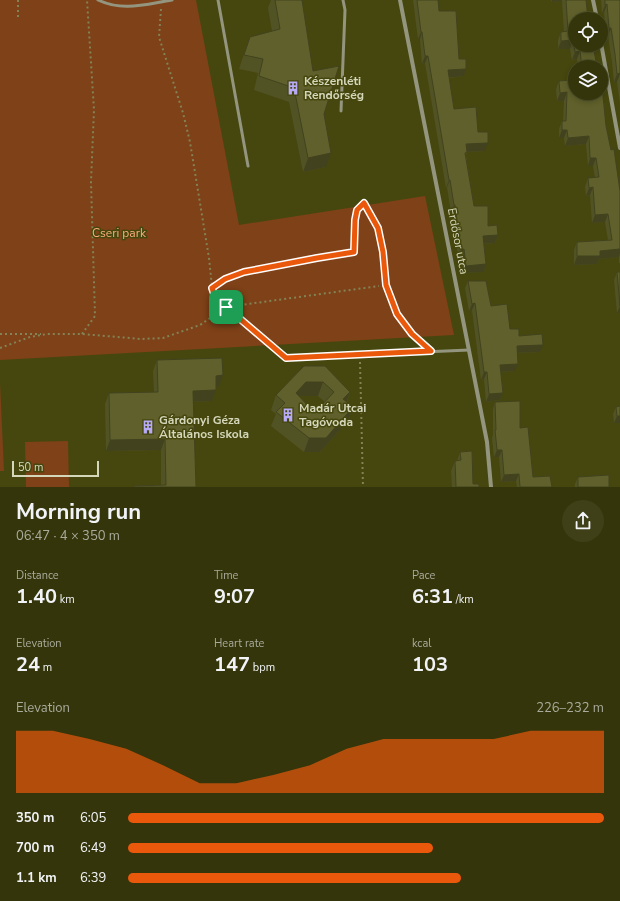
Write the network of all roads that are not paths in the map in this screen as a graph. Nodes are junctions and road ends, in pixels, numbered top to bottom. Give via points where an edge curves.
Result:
1 (98, 0) edge
2 (172, 0) edge
3 (218, 0) edge
4 (343, 0) edge
5 (400, 0) edge
6 (593, 0) edge
7 (596, 12) edge
8 (603, 52) edge
9 (341, 111) dead end
10 (620, 148) edge
11 (248, 166) dead end
12 (364, 203) road end
13 (469, 350) junction
14 (431, 351) junction
15 (286, 358) road end
16 (491, 487) edge

1 - 2 lane via 111,6 126,7
3 - 11 lane
4 - 9 lane via 345,10
5 - 13 street, Erdősor utca
6 - 7 street
8 - 10 street
12 - 14 lane via 378,228 386,285 397,314 412,334
13 - 14 lane
13 - 16 street, Erdősor utca via 487,442
14 - 15 lane

